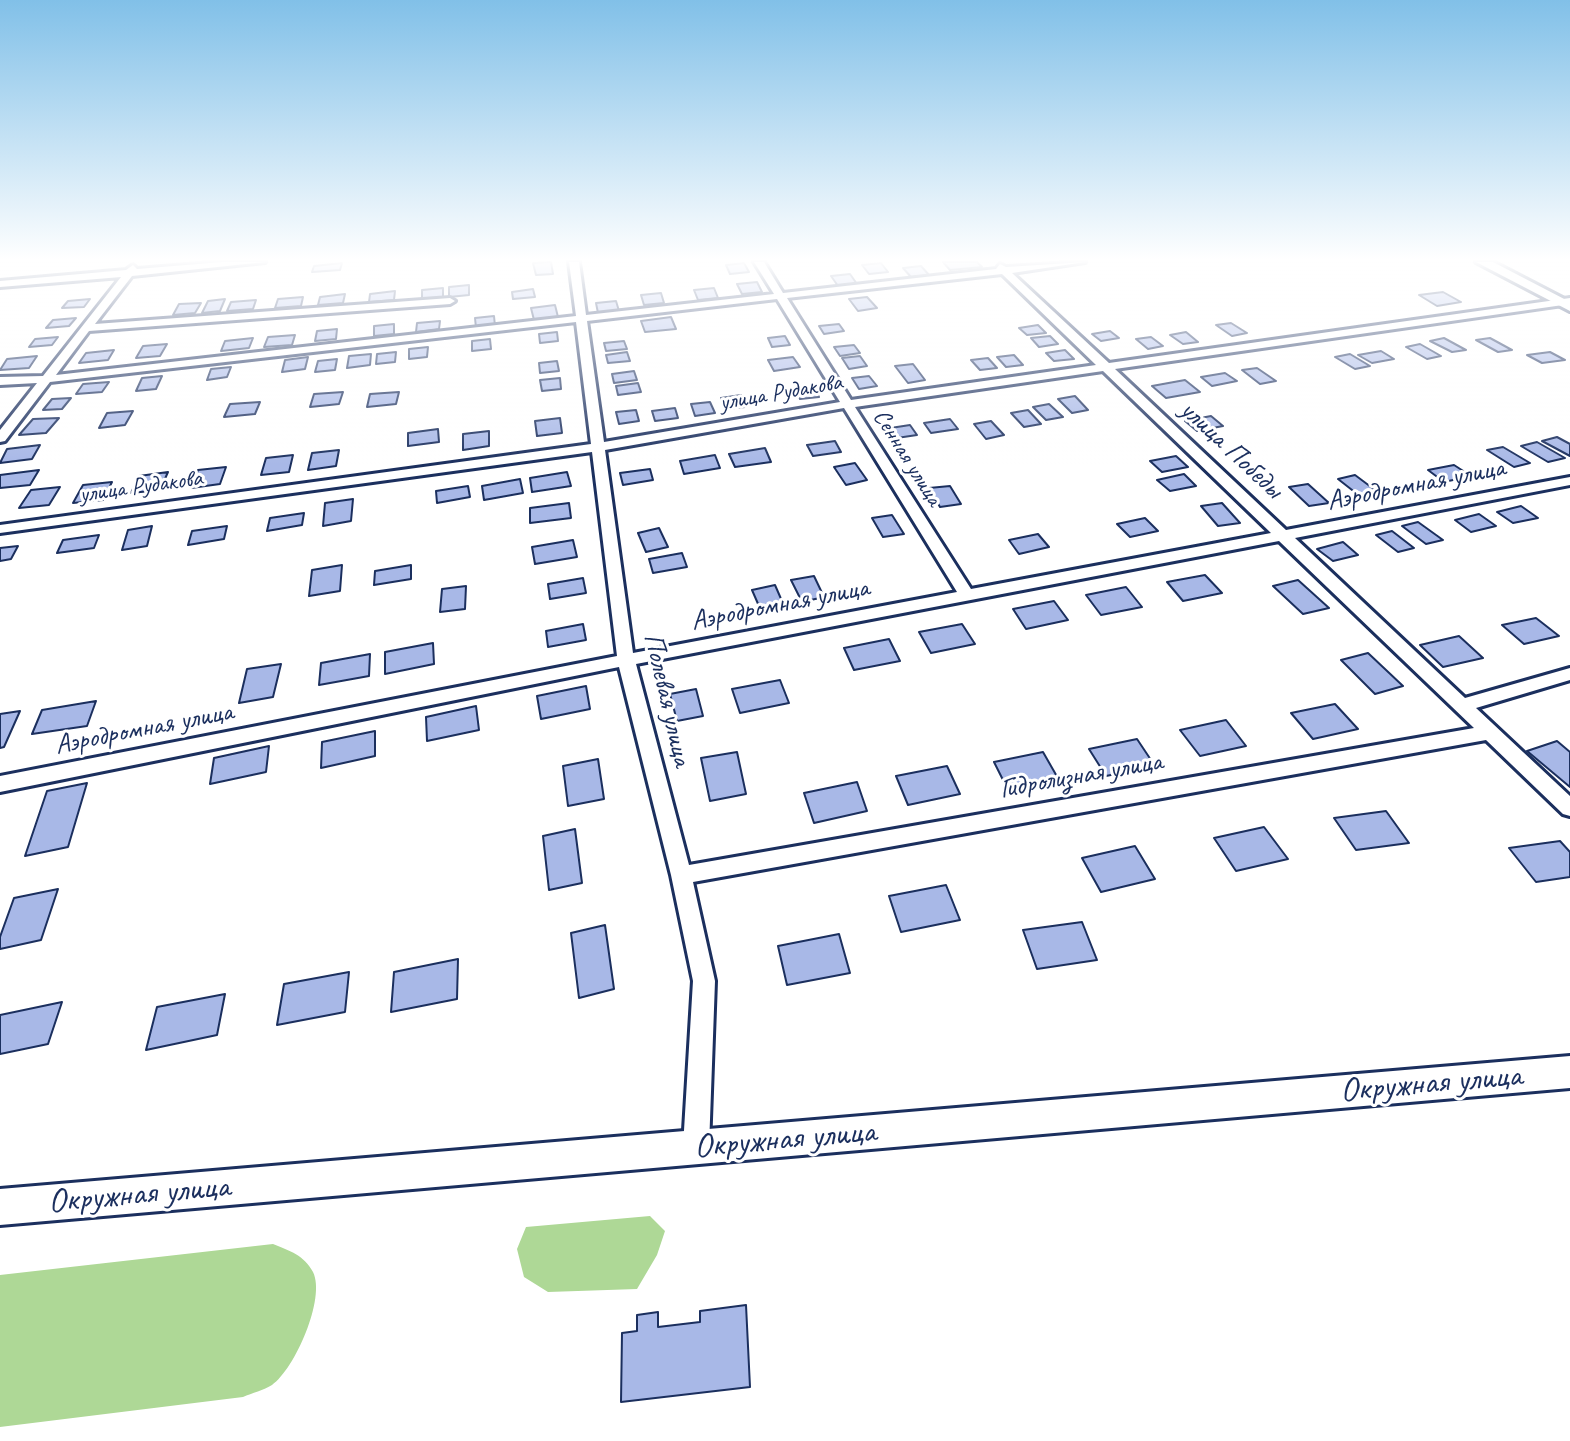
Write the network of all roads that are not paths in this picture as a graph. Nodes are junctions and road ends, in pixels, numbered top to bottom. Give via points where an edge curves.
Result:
1 (85, 329) edge
2 (490, 329) edge
3 (582, 329) edge
4 (802, 329) edge
5 (1065, 329) edge
6 (1378, 329) edge
7 (1105, 367) junction
8 (48, 379) junction
9 (0, 381) edge
10 (848, 404) junction
11 (0, 438) edge
12 (597, 447) junction
13 (1570, 481) edge
14 (0, 529) edge
15 (1285, 537) junction
16 (967, 596) junction
17 (626, 660) junction
18 (1570, 674) edge
19 (1462, 705) junction
20 (1490, 732) junction
21 (0, 784) edge
22 (1570, 808) edge
23 (681, 875) junction
24 (1570, 1072) edge
25 (696, 1147) junction
26 (0, 1207) edge

1 - 8 street
2 - 8 street
3 - 12 street, Полевая улица
4 - 10 street, Сенная улица
5 - 7 street, улица Победы
6 - 7 street, улица Рудакова
7 - 10 street, улица Рудакова
7 - 15 street, улица Победы
8 - 9 street
8 - 11 street
10 - 12 street, улица Рудакова
10 - 16 street, Сенная улица
12 - 14 street, улица Рудакова
12 - 17 street, Полевая улица
13 - 15 street, Аэродромная улица
15 - 16 street, Аэродромная улица
15 - 19 street, улица Победы
16 - 17 street, Аэродромная улица
17 - 21 street, Аэродромная улица
17 - 23 street, Полевая улица
18 - 19 street
19 - 20 street, улица Победы
20 - 22 street, улица Победы
20 - 23 street, Гидролизная улица
23 - 25 street, Полевая улица via 704,981
24 - 25 main road, Окружная улица
25 - 26 main road, Окружная улица

